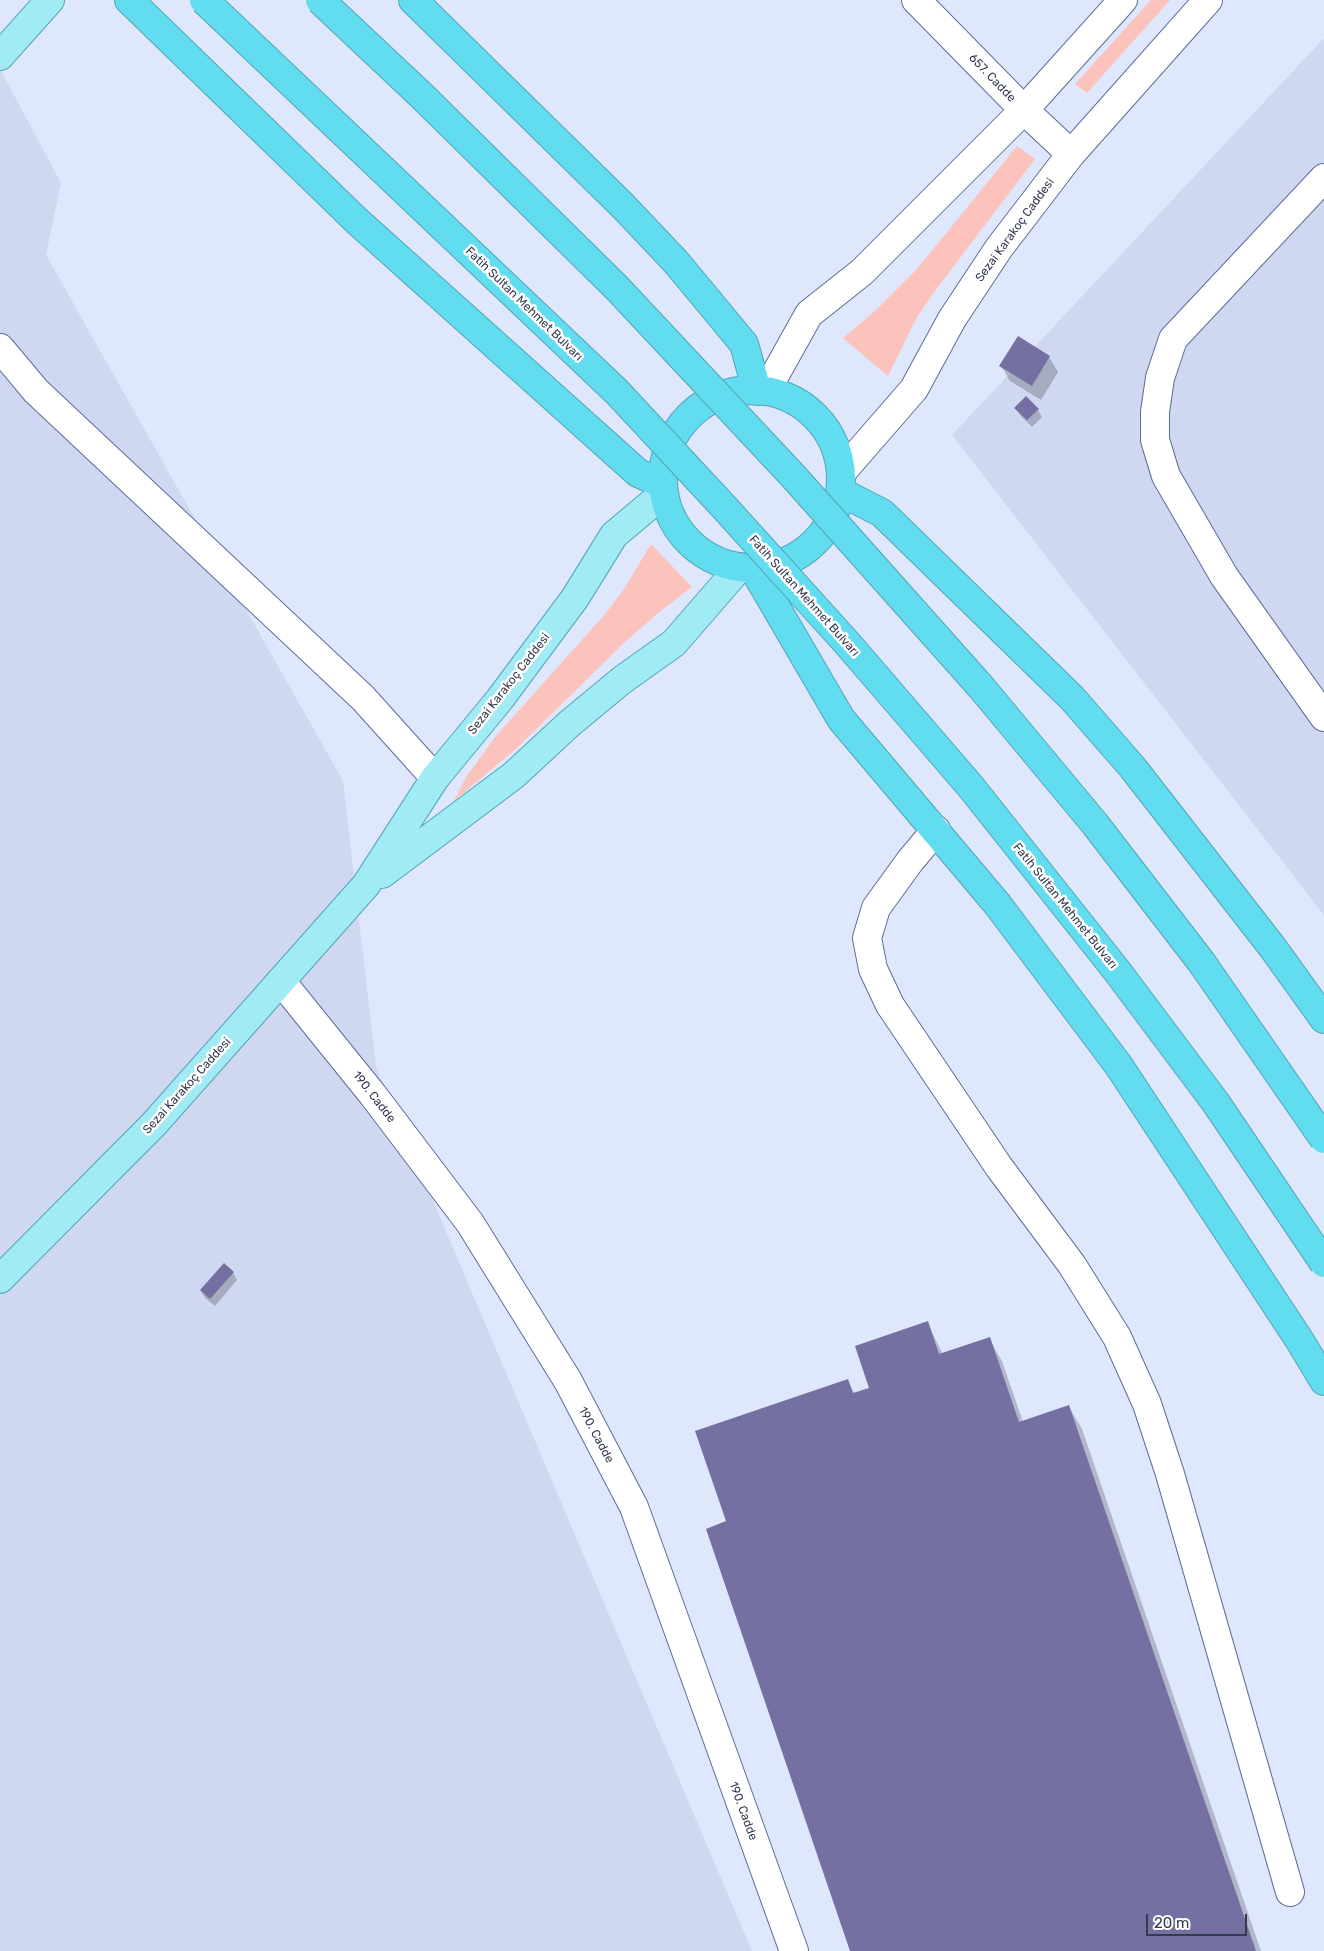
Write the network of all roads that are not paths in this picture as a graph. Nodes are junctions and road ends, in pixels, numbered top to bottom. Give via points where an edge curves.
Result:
1 (50, 0) edge
2 (129, 0) edge
3 (204, 0) edge
4 (320, 0) edge
5 (413, 0) edge
6 (916, 0) edge
7 (1123, 0) edge
8 (1208, 0) edge
9 (0, 56) edge
10 (1024, 110) junction
11 (1071, 154) junction
12 (1324, 178) edge
13 (0, 348) edge
14 (762, 391) junction
15 (841, 483) junction
16 (663, 489) junction
17 (746, 568) junction
18 (1324, 717) edge
19 (435, 778) junction
20 (936, 830) junction
21 (366, 885) junction
22 (281, 981) junction
23 (1324, 1019) edge
24 (1324, 1139) edge
25 (1324, 1263) edge
26 (0, 1279) edge
27 (1324, 1381) edge
28 (1290, 1892) dead end
29 (794, 1951) edge

1 - 9 main road
2 - 16 highway via 357,221 638,473
3 - 25 highway, Fatih Sultan Mehmet Bulvarı, bridge via 617,392 848,643 971,788 1117,971 1216,1103
4 - 24 highway, bridge via 617,288 794,477 968,672 1095,824 1202,963
5 - 14 highway via 676,262 744,344
6 - 10 street, 657. Cadde
7 - 10 street
8 - 11 street, Sezai Karakoç Caddesi
10 - 11 street, 657. Cadde
10 - 14 street via 862,272 809,314
11 - 15 street, Sezai Karakoç Caddesi via 1000,248 952,319 914,389
12 - 18 street via 1173,339 1160,378 1154,412 1154,440 1166,476 1224,576
13 - 19 street via 36,391 363,698
14 - 15 highway via 793,399 815,415 832,437 841,464
14 - 16 highway via 739,391 712,399 690,414 672,437 663,465
15 - 17 highway via 833,519 817,542 768,568
15 - 23 highway via 882,513 1072,698 1133,768
16 - 17 highway via 672,521 689,544 713,560
16 - 19 main road, Sezai Karakoç Caddesi via 614,535 574,598 500,699
17 - 20 highway via 841,720
17 - 21 main road, Sezai Karakoç Caddesi via 674,643 600,699 514,775
19 - 21 main road, Sezai Karakoç Caddesi
20 - 27 highway via 998,905 1119,1066
20 - 28 street via 876,908 867,938 872,969 890,1005 999,1167 1072,1264 1117,1337 1147,1404 1170,1474
21 - 22 main road, Sezai Karakoç Caddesi
22 - 26 main road, Sezai Karakoç Caddesi via 154,1124
22 - 29 street, 190. Cadde via 470,1223 572,1389 634,1507

